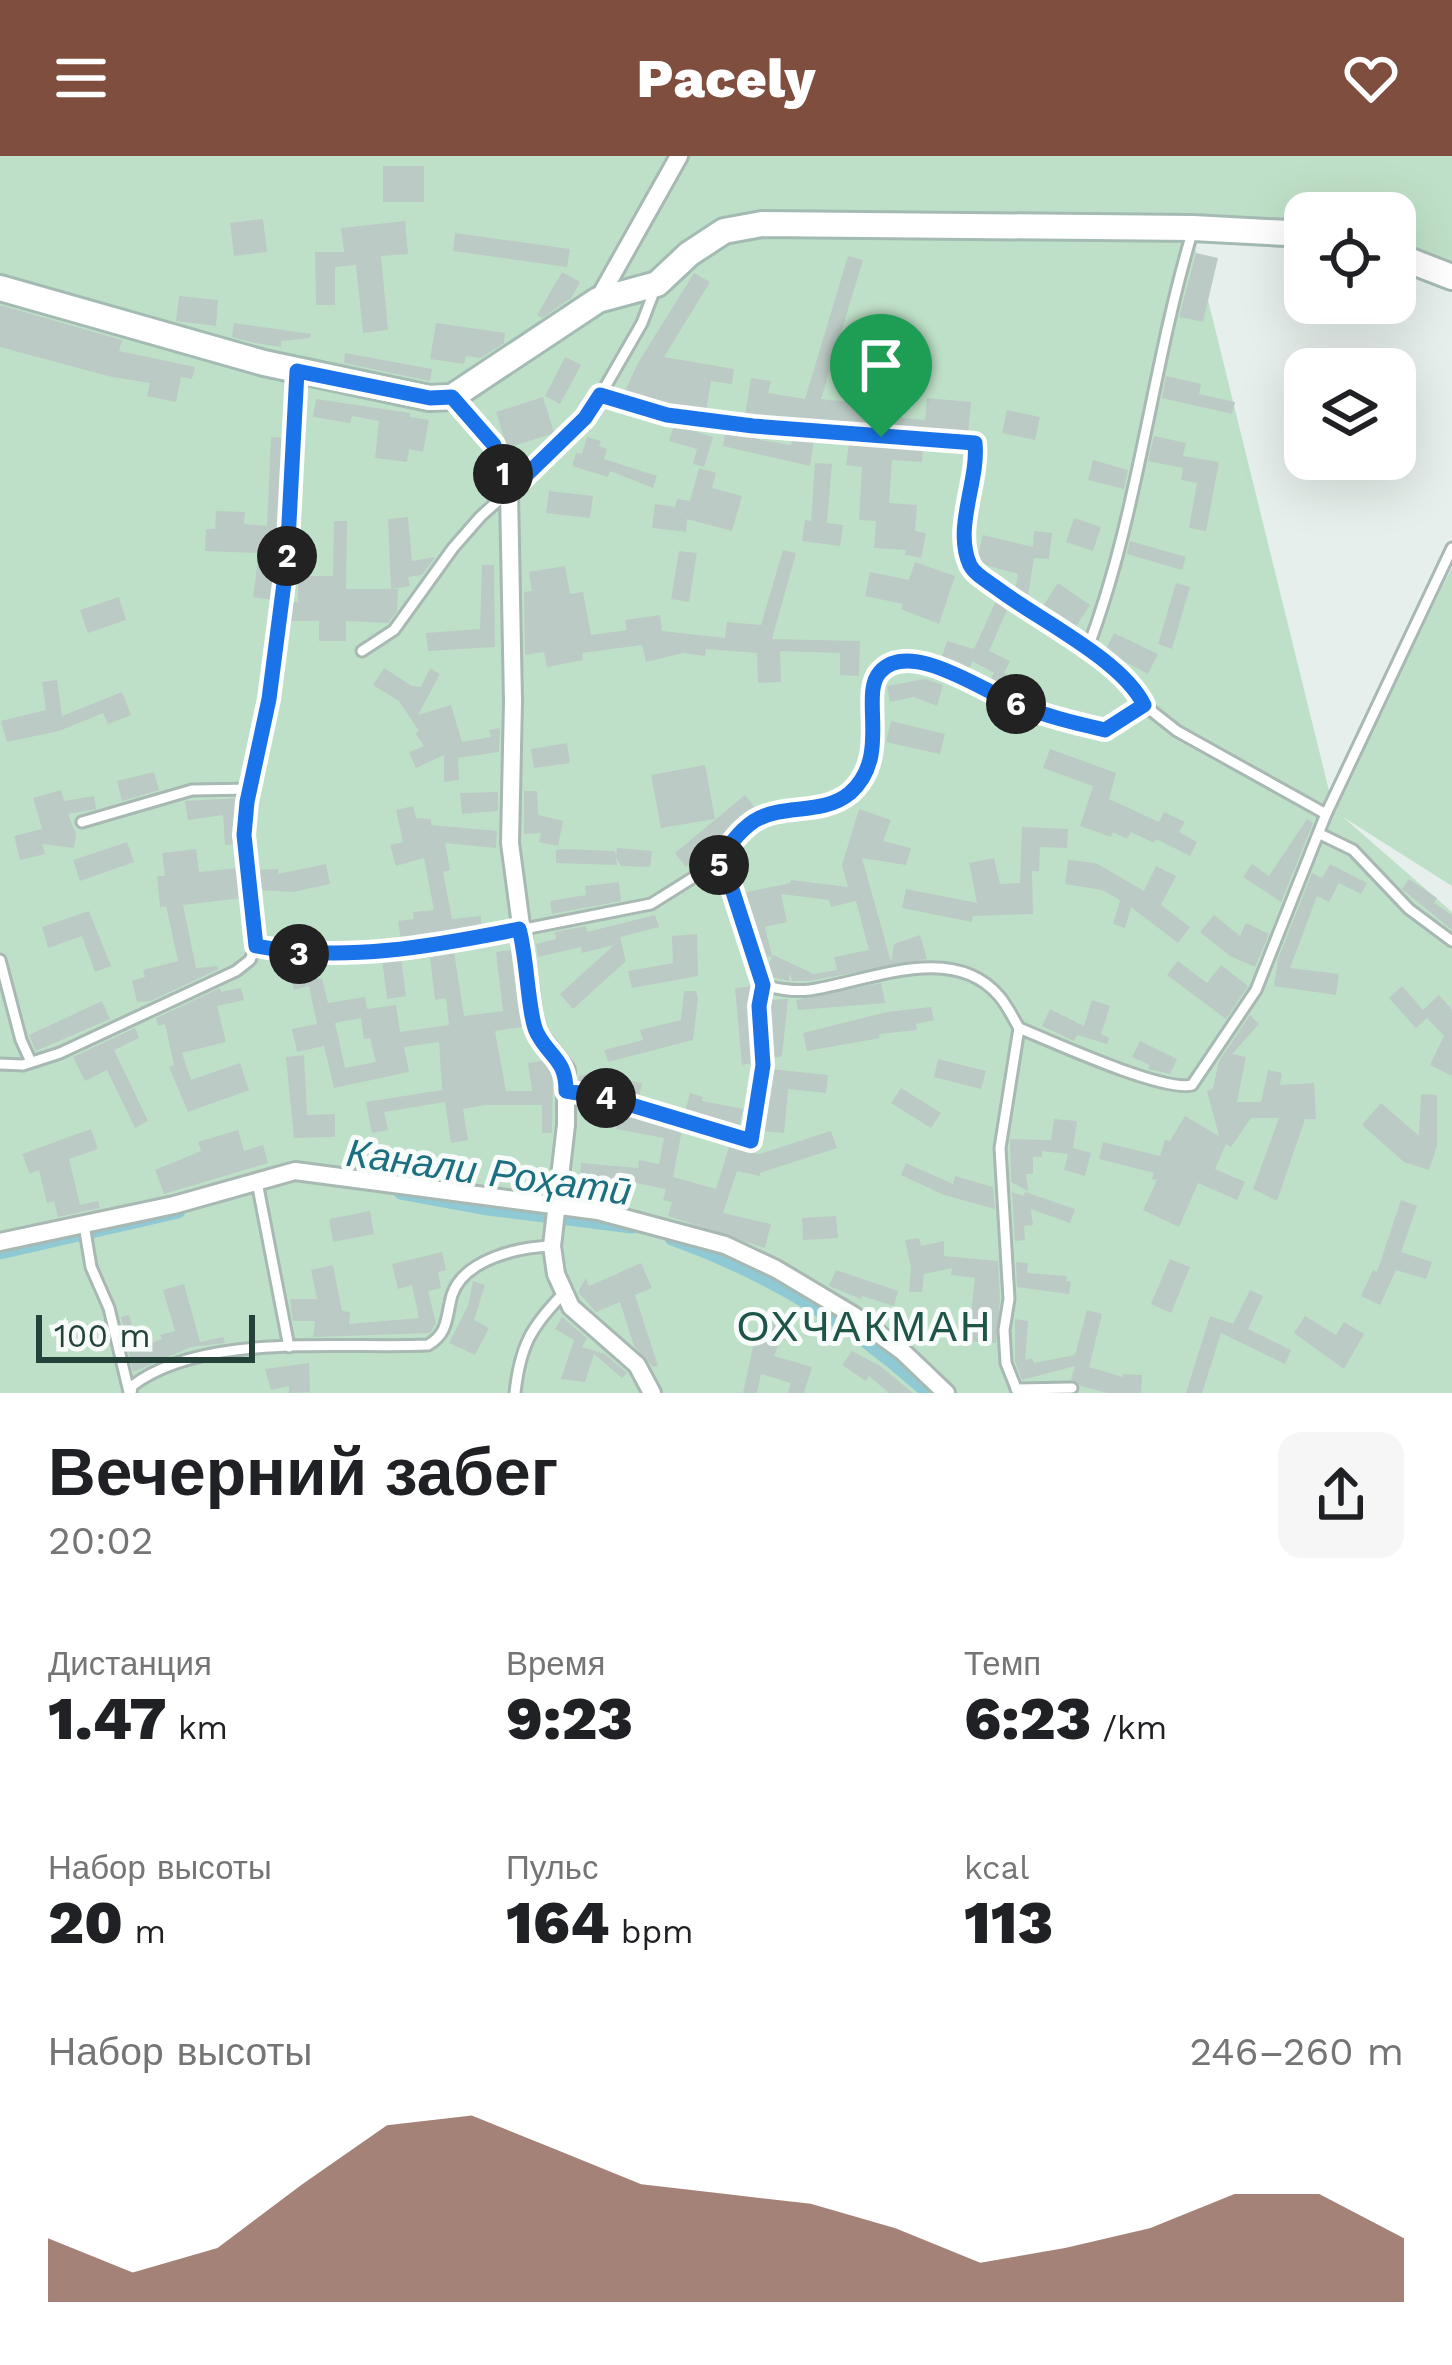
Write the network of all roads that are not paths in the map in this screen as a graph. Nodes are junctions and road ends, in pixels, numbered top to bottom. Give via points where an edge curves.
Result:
1 (680, 156) edge
2 (1193, 228) junction
3 (1284, 233) edge
4 (1416, 263) edge
5 (1452, 277) edge
6 (657, 284) junction
7 (0, 288) edge
8 (598, 300) junction
9 (297, 371) junction
10 (600, 395) junction
11 (452, 397) junction
12 (509, 492) junction
13 (1452, 548) edge
14 (1087, 650) junction
15 (362, 651) dead end
16 (1144, 705) junction
17 (252, 789) junction
18 (1326, 814) junction
19 (82, 822) dead end
20 (1320, 834) junction
21 (718, 862) junction
22 (519, 929) junction
23 (1452, 940) edge
24 (256, 946) junction
25 (0, 960) edge
26 (763, 985) junction
27 (1019, 1028) junction
28 (31, 1062) junction
29 (0, 1064) edge
30 (566, 1091) junction
31 (258, 1188) junction
32 (558, 1209) junction
33 (87, 1233) junction
34 (0, 1242) edge
35 (553, 1242) junction
36 (563, 1294) junction
37 (289, 1347) junction
38 (1072, 1388) dead end
39 (1017, 1391) edge
40 (130, 1393) edge
41 (515, 1393) edge
42 (652, 1393) edge
43 (946, 1393) edge

1 - 8 street
2 - 3 street
2 - 6 street via 762,224 724,231
2 - 14 lane via 1107,597
4 - 5 street
6 - 8 street
6 - 10 lane
7 - 9 street
8 - 11 street
9 - 11 street
9 - 17 lane via 287,560
10 - 12 lane
10 - 14 lane via 667,415 975,443 970,564
11 - 12 street via 494,445
12 - 15 lane via 453,548 406,617
12 - 22 street via 510,843
13 - 18 lane
14 - 16 lane via 1125,676
16 - 18 lane
16 - 21 lane via 1105,730 1028,709 918,662 883,669 862,780 827,806 758,818
17 - 19 lane via 192,790
17 - 24 lane via 244,835
18 - 20 lane
20 - 23 lane via 1353,850
20 - 27 lane via 1256,990 1192,1085
21 - 22 lane via 651,904
21 - 26 lane
22 - 24 lane via 428,947 296,954
22 - 30 street via 535,1030 566,1070
24 - 28 lane via 236,971
25 - 28 lane
26 - 27 lane via 810,990 902,969 953,970 990,987
26 - 30 lane via 763,1065 751,1141
27 - 39 lane via 1000,1148 1006,1363
28 - 29 lane
30 - 32 street
31 - 32 street via 309,1172
31 - 33 street
31 - 37 lane
32 - 35 street
32 - 43 street via 645,1221 742,1253 853,1315
33 - 34 street
33 - 40 lane
35 - 36 street
35 - 37 lane via 463,1274 445,1330 428,1345
36 - 41 lane via 536,1322 519,1358
36 - 42 street via 637,1365
37 - 40 lane via 183,1358 151,1371
38 - 39 lane

